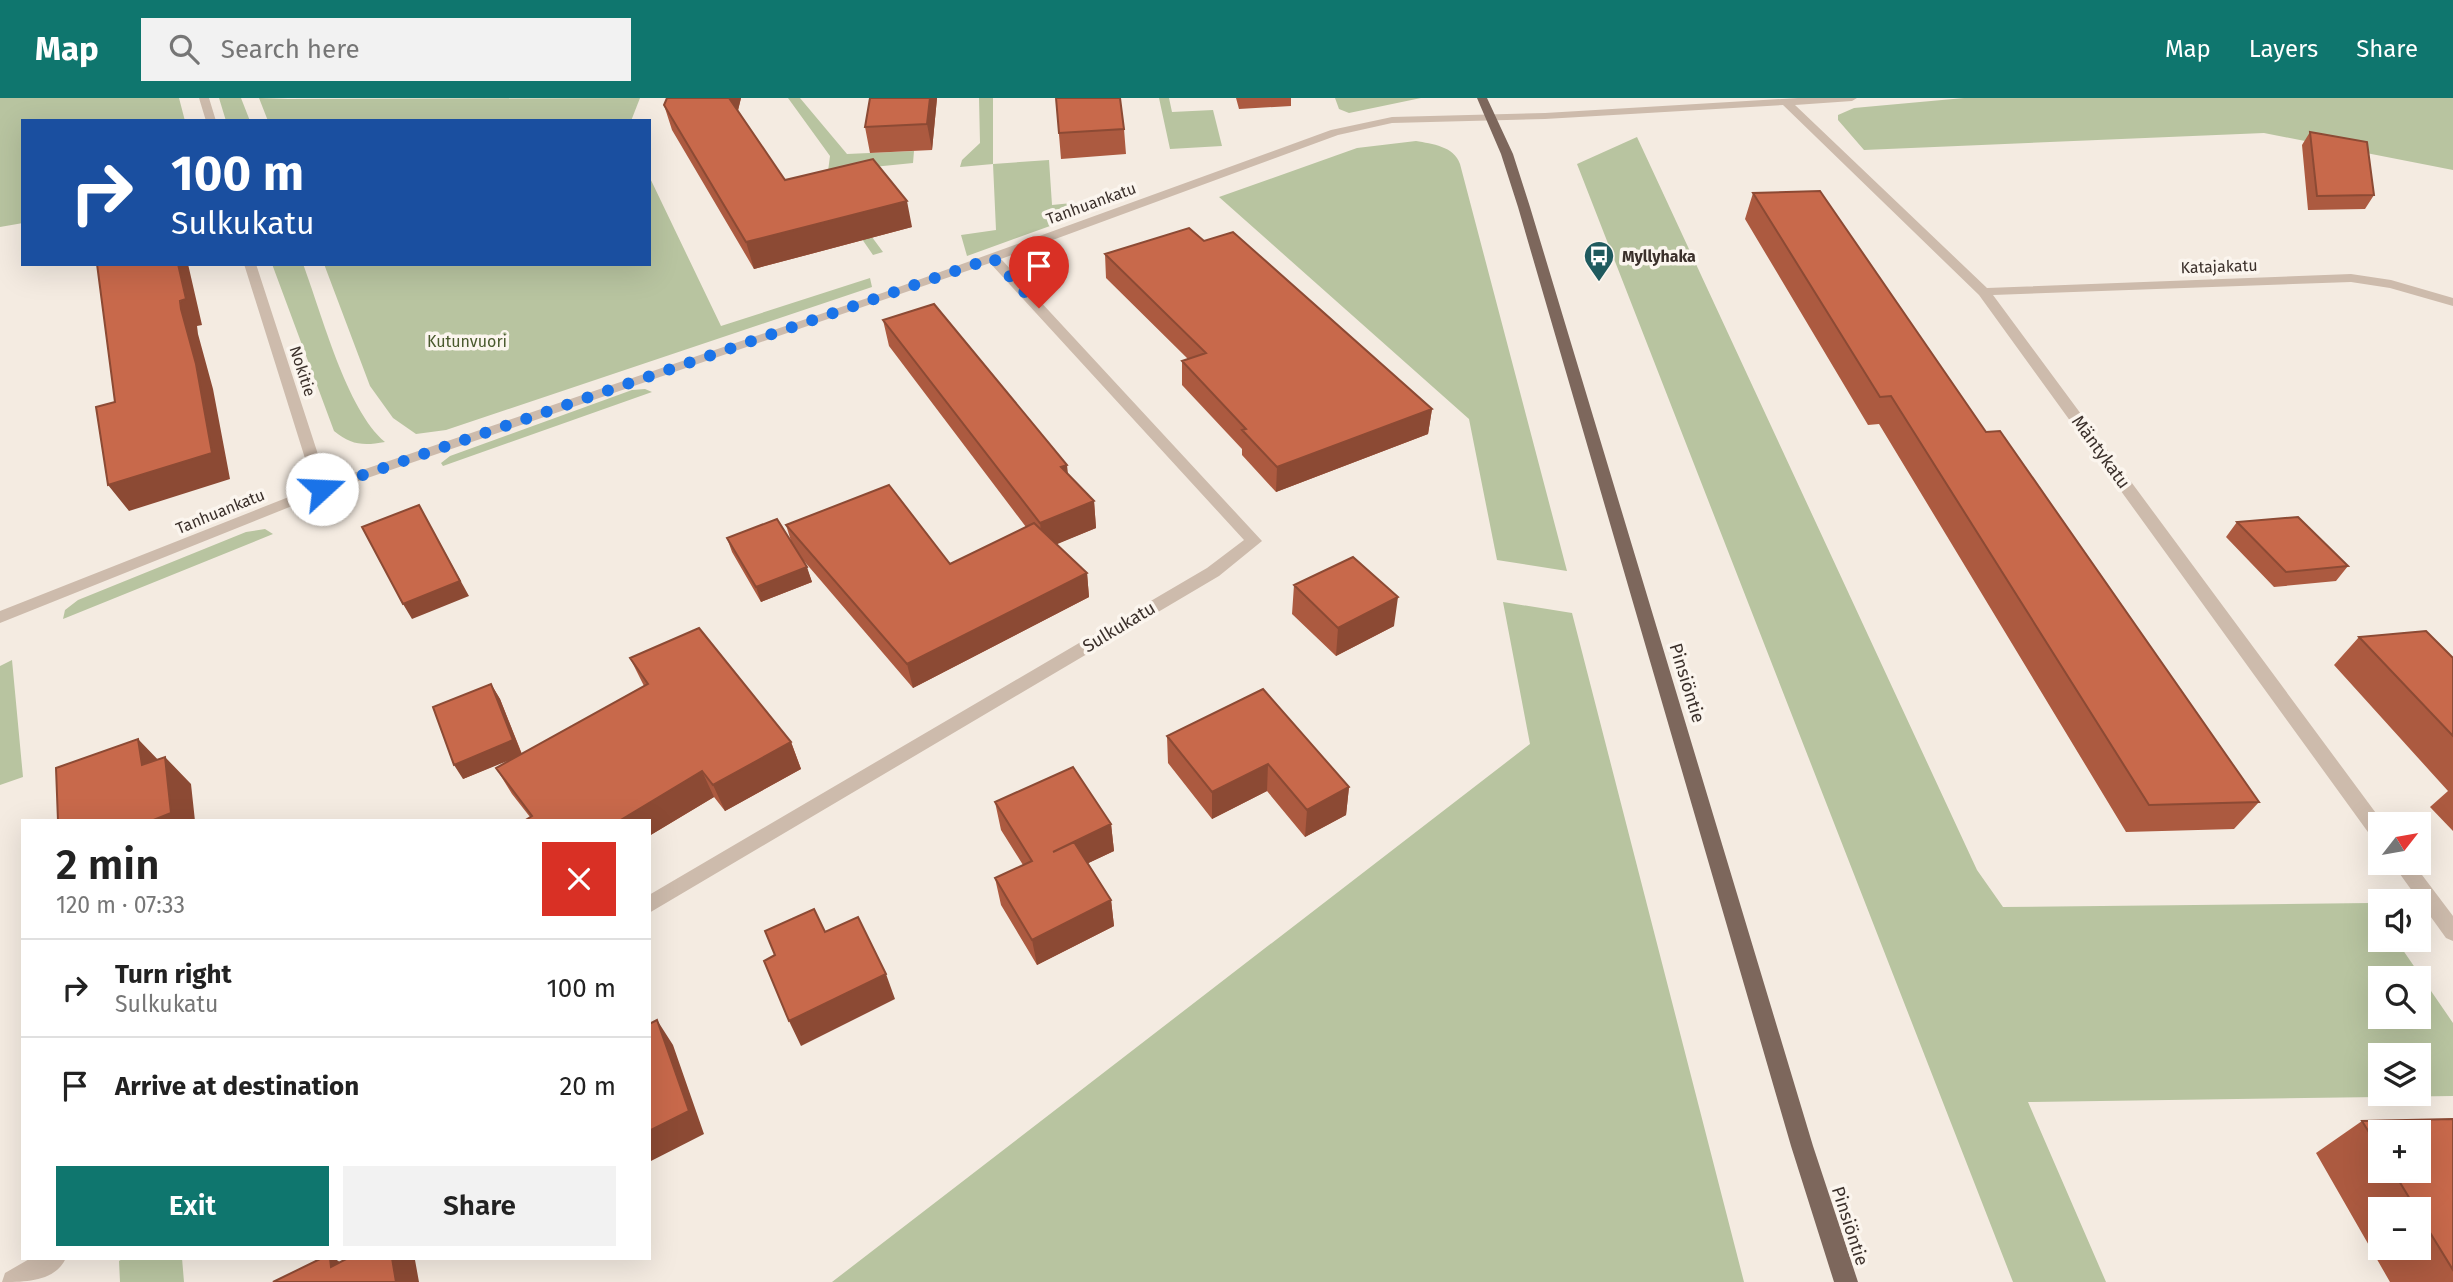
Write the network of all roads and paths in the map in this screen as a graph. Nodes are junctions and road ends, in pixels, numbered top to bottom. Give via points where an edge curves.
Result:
1 (204, 98) edge
2 (1482, 98) edge
3 (1852, 98) edge
4 (1787, 103) junction
5 (1492, 118) junction
6 (210, 119) edge
7 (993, 258) junction
8 (251, 266) edge
9 (1984, 292) junction
10 (2453, 302) edge
11 (322, 489) junction
12 (0, 617) edge
13 (2368, 817) edge
14 (2411, 875) edge
15 (651, 904) edge
16 (2453, 932) edge
17 (51, 1260) edge
18 (14, 1282) edge
19 (1846, 1282) edge

1 - 6 street
2 - 5 main road, Pinsiöntie
3 - 4 street, Tanhuankatu
4 - 5 street, Tanhuankatu
4 - 9 street, Mäntykatu
5 - 7 street, Tanhuankatu via 1392,120 1335,132
5 - 19 main road, Pinsiöntie via 1524,207
7 - 11 street, Tanhuankatu
7 - 15 street, Sulkukatu via 1254,541 1201,579
8 - 11 street, Nokitie
9 - 10 street, Katajakatu via 2351,278
9 - 13 street, Mäntykatu
11 - 12 street, Tanhuankatu
14 - 16 street
17 - 18 street

